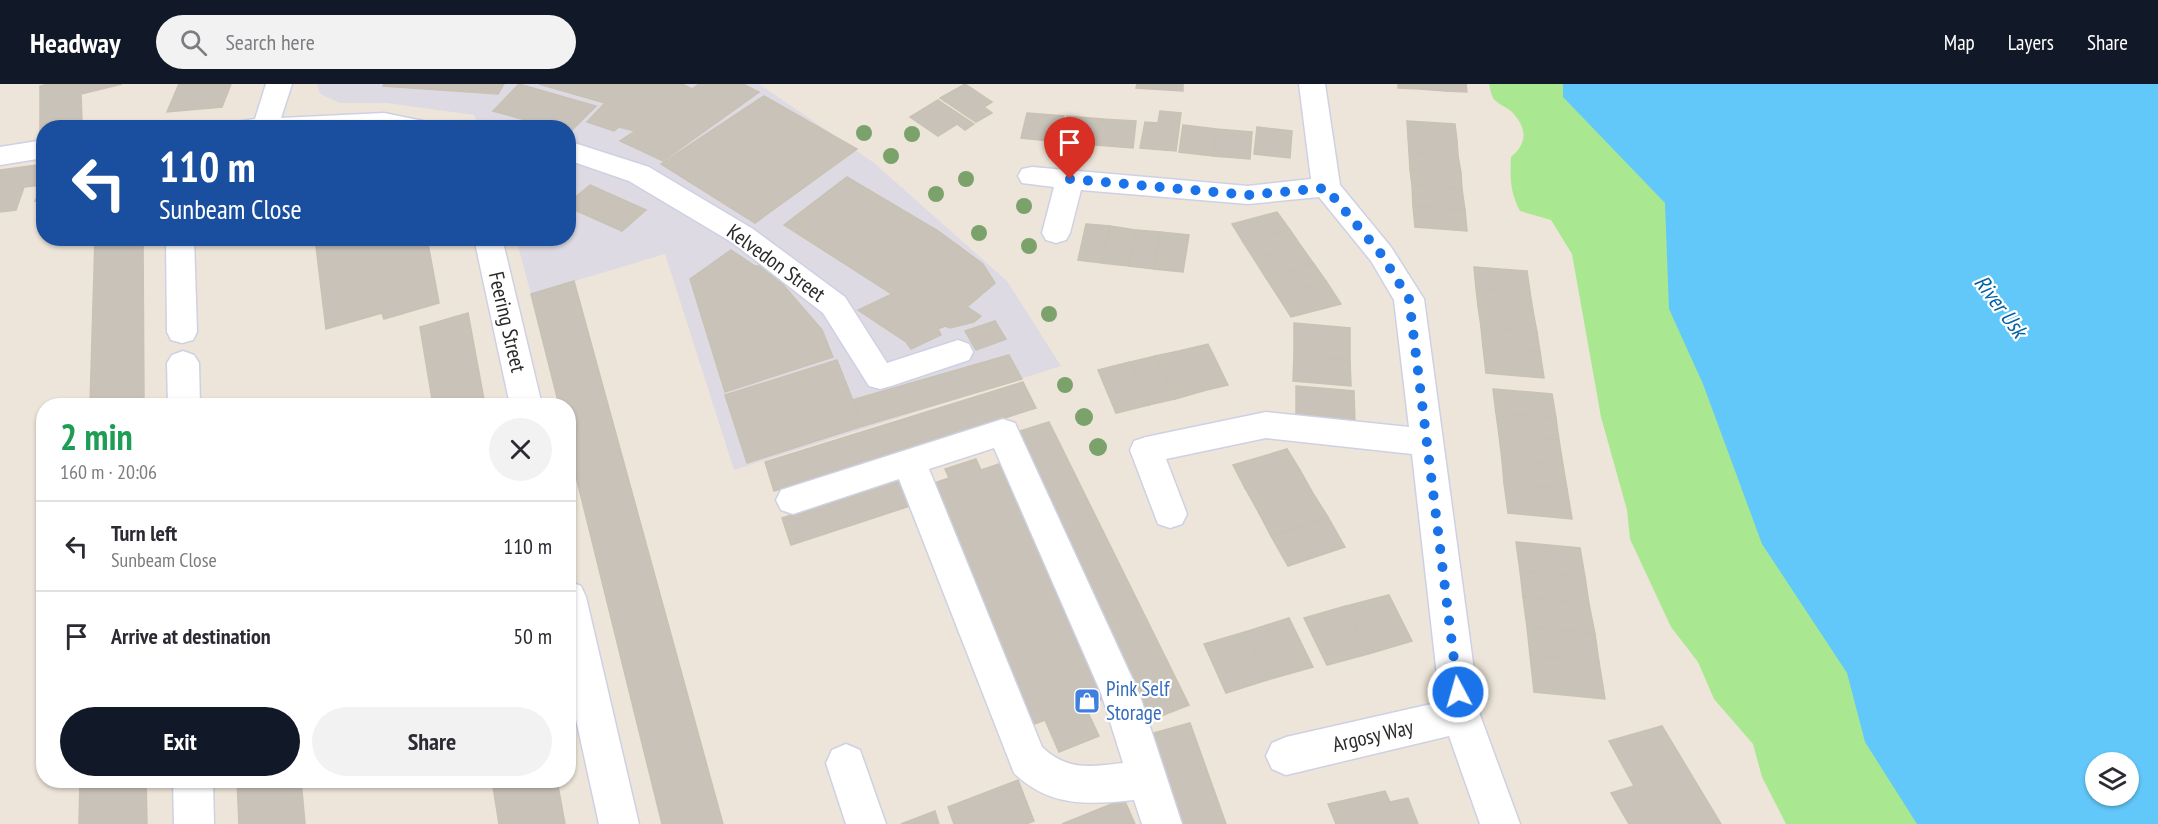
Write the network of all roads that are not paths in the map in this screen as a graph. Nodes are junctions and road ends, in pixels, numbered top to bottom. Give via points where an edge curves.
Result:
1 (279, 84) edge
2 (1312, 84) edge
3 (258, 120) edge
4 (36, 150) edge
5 (576, 153) edge
6 (0, 156) edge
7 (1032, 176) dead end
8 (1070, 179) junction
9 (1326, 188) junction
10 (1056, 233) dead end
11 (180, 246) edge
12 (490, 246) edge
13 (183, 332) dead end
14 (958, 352) dead end
15 (183, 363) dead end
16 (184, 398) edge
17 (523, 398) edge
18 (1427, 442) junction
19 (909, 462) junction
20 (793, 500) dead end
21 (1170, 514) dead end
22 (576, 632) edge
23 (1461, 715) junction
24 (1286, 756) dead end
25 (846, 763) dead end
26 (1147, 779) junction
27 (193, 788) edge
28 (194, 824) edge
29 (620, 824) edge
30 (866, 824) edge
31 (1162, 824) edge
32 (1500, 824) edge

1 - 3 street
2 - 9 street
4 - 6 street
5 - 14 street, Kelvedon Street via 639,174 743,236 834,305 880,377
7 - 8 street
8 - 9 street via 1248,195
8 - 10 street
9 - 18 street via 1381,254 1409,299
11 - 13 street
12 - 17 street, Feering Street
15 - 16 street
18 - 21 street via 1266,425 1146,450
18 - 23 street
19 - 20 street
19 - 26 street via 1028,760 1060,783 1076,786
19 - 26 street via 1003,432 1120,693
22 - 29 street
23 - 24 street, Argosy Way
23 - 32 street
25 - 30 street
26 - 31 street
27 - 28 street

